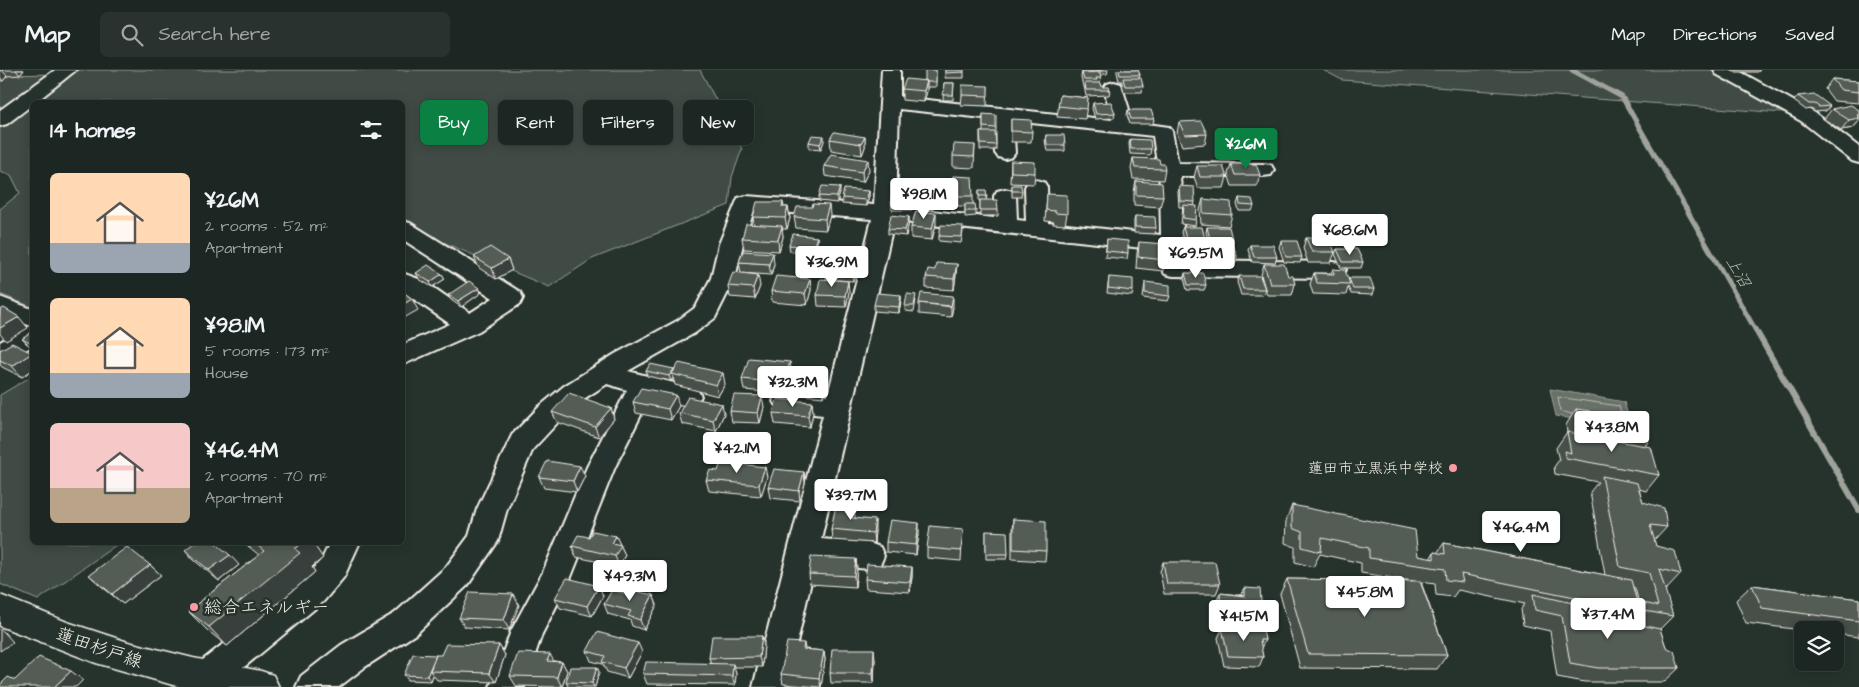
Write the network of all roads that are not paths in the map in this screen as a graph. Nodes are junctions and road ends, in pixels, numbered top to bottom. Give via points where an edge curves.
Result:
1 (67, 70) edge
2 (891, 70) edge
3 (1723, 70) edge
4 (1114, 88) dead end
5 (889, 102) junction
6 (1003, 114) junction
7 (0, 120) edge
8 (1124, 127) junction
9 (1005, 153) dead end
10 (1859, 157) edge
11 (1169, 169) junction
12 (1263, 170) dead end
13 (1036, 187) dead end
14 (1005, 196) dead end
15 (885, 213) junction
16 (1006, 226) junction
17 (1038, 229) junction
18 (405, 230) edge
19 (1171, 244) junction
20 (1334, 270) edge
21 (405, 282) edge
22 (0, 305) edge
23 (30, 317) edge
24 (470, 325) junction
25 (30, 336) edge
26 (0, 354) edge
27 (405, 355) edge
28 (604, 374) junction
29 (643, 385) junction
30 (688, 396) edge
31 (786, 400) edge
32 (838, 406) junction
33 (344, 545) edge
34 (803, 550) junction
35 (869, 556) dead end
36 (0, 610) edge
37 (206, 678) junction
38 (261, 687) edge
39 (313, 687) edge
40 (507, 687) edge
41 (770, 687) edge

1 - 7 street
2 - 5 street
3 - 10 street via 1808,117
4 - 8 street
5 - 6 street
5 - 15 street
6 - 8 street
6 - 9 street
8 - 11 street via 1162,131
11 - 12 street
11 - 19 street
13 - 17 street
14 - 16 street
15 - 16 street
15 - 28 street via 746,203 723,278 706,312
15 - 32 street
16 - 17 street
17 - 19 street
18 - 24 street via 511,298
19 - 20 street via 1173,268
21 - 24 street
22 - 23 street
24 - 27 street
25 - 26 street
28 - 29 street
28 - 39 street via 573,393 522,443 492,509 483,541 457,576 406,623 353,656
29 - 30 street
29 - 40 street via 601,467 556,577 527,632
31 - 32 street
32 - 34 street
33 - 37 street via 333,568 312,592
34 - 35 street
34 - 41 street
36 - 37 main road, 蓮田杉戸線 via 91,647
37 - 38 main road, 蓮田杉戸線

